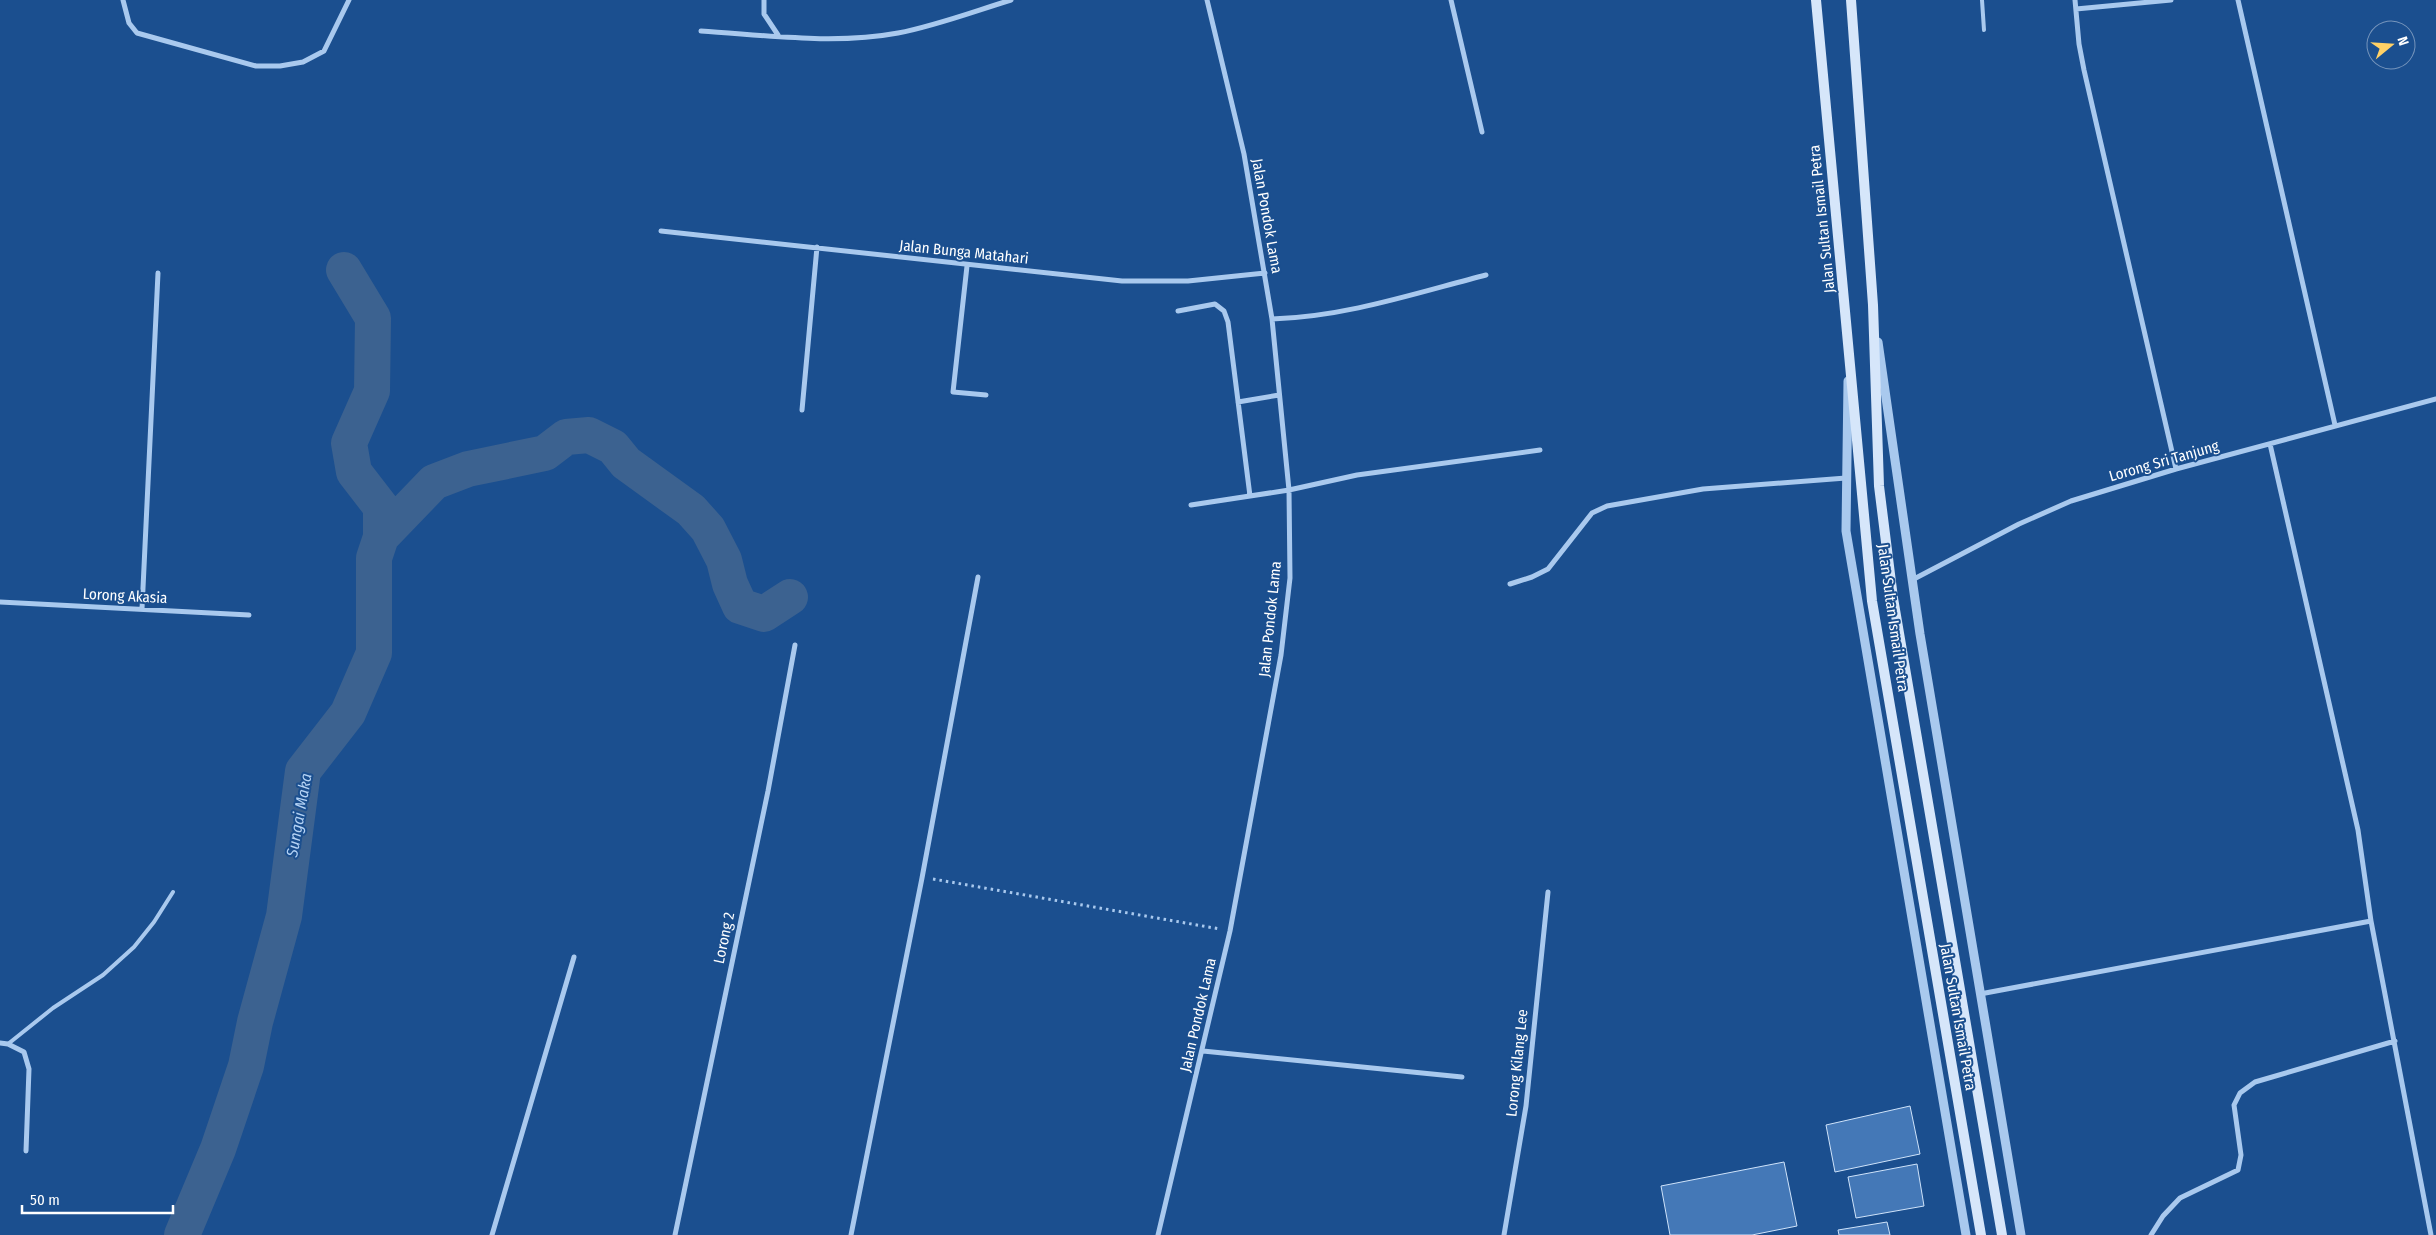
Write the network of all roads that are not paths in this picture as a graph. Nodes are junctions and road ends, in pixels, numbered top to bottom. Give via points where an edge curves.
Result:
1 (123, 0) edge
2 (349, 0) edge
3 (764, 0) edge
4 (1011, 0) edge
5 (1207, 0) edge
6 (1451, 0) edge
7 (1816, 0) edge
8 (1851, 0) edge
9 (1982, 0) edge
10 (2076, 0) edge
11 (2171, 0) edge
12 (2237, 1) edge
13 (2076, 9) junction
14 (1984, 30) dead end
15 (701, 31) dead end
16 (778, 35) junction
17 (1482, 132) dead end
18 (662, 231) dead end
19 (817, 247) junction
20 (967, 266) junction
21 (158, 273) dead end
22 (1265, 273) junction
23 (1486, 275) dead end
24 (1873, 305) junction
25 (1178, 311) dead end
26 (1272, 319) junction
27 (1849, 331) junction
28 (986, 394) dead end
29 (1279, 395) junction
30 (2436, 399) edge
31 (1238, 402) junction
32 (802, 410) dead end
33 (2335, 425) junction
34 (2270, 444) junction
35 (1540, 450) dead end
36 (2176, 469) junction
37 (1846, 478) junction
38 (1289, 490) junction
39 (1250, 496) junction
40 (1191, 505) dead end
41 (978, 577) dead end
42 (1912, 580) junction
43 (1510, 584) dead end
44 (0, 602) edge
45 (142, 609) junction
46 (249, 615) dead end
47 (795, 645) dead end
48 (172, 892) dead end
49 (1548, 892) dead end
50 (2371, 921) junction
51 (574, 957) dead end
52 (1980, 994) junction
53 (2395, 1041) junction
54 (0, 1043) edge
55 (8, 1044) junction
56 (1203, 1051) junction
57 (1462, 1077) dead end
58 (26, 1151) dead end
59 (492, 1235) edge
60 (675, 1235) edge
61 (851, 1235) edge
62 (1158, 1235) edge
63 (1504, 1235) edge
64 (1966, 1235) edge
65 (1981, 1235) edge
66 (2002, 1235) edge
67 (2021, 1235) edge
68 (2151, 1235) edge
69 (2431, 1235) edge

1 - 2 street via 129,23 137,33 256,66 280,66 303,62 324,51
3 - 16 street via 764,14
4 - 16 street via 898,33 851,38
5 - 22 street, Jalan Pondok Lama via 1244,154
6 - 17 street
7 - 27 main road, Jalan Sultan Ismail Petra
8 - 24 main road, Jalan Sultan Ismail Petra
9 - 14 lane
10 - 13 street
11 - 13 street
12 - 33 street
13 - 36 street via 2084,70
15 - 16 street
18 - 19 street, Jalan Bunga Matahari
19 - 20 street, Jalan Bunga Matahari
19 - 32 street
20 - 22 street, Jalan Bunga Matahari via 1122,281 1188,281
20 - 28 street via 953,392
21 - 45 street
22 - 26 street, Jalan Pondok Lama
23 - 26 street via 1334,313
24 - 42 street
24 - 66 main road, Jalan Sultan Ismail Petra via 1879,486 1893,598
25 - 31 street via 1215,304 1224,311
26 - 29 street, Jalan Pondok Lama
27 - 37 street
27 - 65 main road, Jalan Sultan Ismail Petra via 1872,601
29 - 31 street
29 - 38 street, Jalan Pondok Lama
30 - 33 street, Lorong Sri Tanjung
31 - 39 street
33 - 34 street, Lorong Sri Tanjung
34 - 36 street, Lorong Sri Tanjung
34 - 50 street via 2358,830
35 - 38 street via 1357,475
36 - 42 street, Lorong Sri Tanjung via 2071,501 2019,524
37 - 43 street via 1703,488 1608,506 1592,513 1548,568
37 - 64 street via 1846,531
38 - 39 street
38 - 56 street, Jalan Pondok Lama via 1290,578 1281,655 1230,931
39 - 40 street
41 - 61 street
42 - 52 street
44 - 45 street, Lorong Akasia
45 - 46 street, Lorong Akasia
47 - 60 street, Lorong 2 via 768,791
48 - 55 lane via 134,947
49 - 63 street, Lorong Kilang Lee via 1526,1106
50 - 52 street
50 - 53 street
51 - 59 street
52 - 67 street
53 - 68 street via 2255,1082 2240,1093 2234,1105 2241,1155 2238,1170 2180,1198
53 - 69 street
54 - 55 street
55 - 58 street via 24,1052 29,1068
56 - 57 street
56 - 62 street, Jalan Pondok Lama

